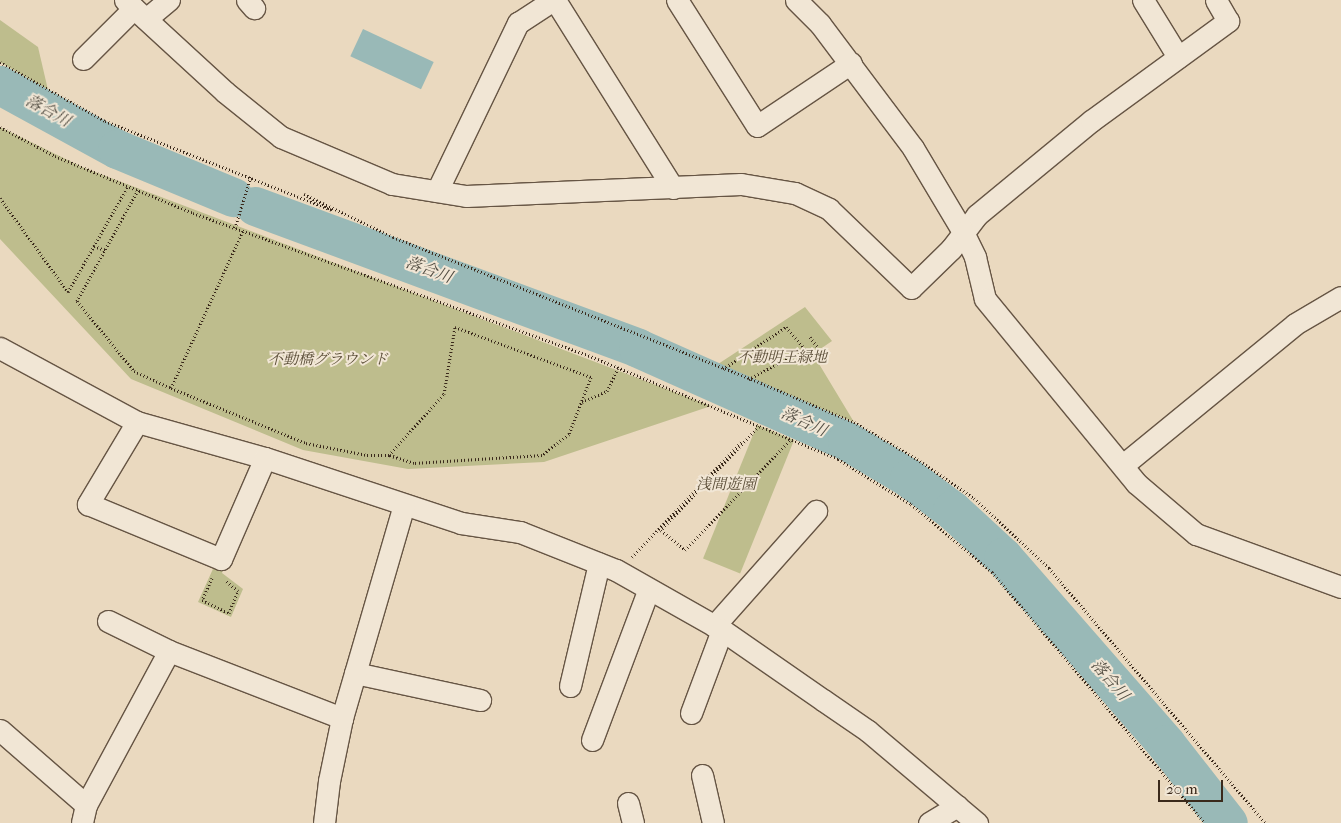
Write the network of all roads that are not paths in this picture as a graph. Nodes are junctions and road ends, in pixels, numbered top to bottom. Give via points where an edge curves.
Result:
1 (169, 0) edge
2 (554, 0) edge
3 (677, 0) edge
4 (796, 0) edge
5 (1143, 0) edge
6 (1216, 0) edge
7 (135, 9) edge
8 (1178, 57) junction
9 (83, 59) dead end
10 (851, 63) junction
11 (673, 188) junction
12 (437, 191) junction
13 (964, 232) junction
14 (1341, 297) edge
15 (0, 348) edge
16 (137, 422) junction
17 (265, 458) junction
18 (1123, 465) junction
19 (404, 505) junction
20 (816, 511) dead end
21 (608, 567) junction
22 (1341, 588) edge
23 (648, 591) junction
24 (108, 622) dead end
25 (718, 628) junction
26 (169, 651) junction
27 (355, 673) junction
28 (570, 686) dead end
29 (480, 700) dead end
30 (691, 713) dead end
31 (342, 718) junction
32 (0, 730) edge
33 (592, 740) dead end
34 (702, 775) dead end
35 (957, 806) junction
36 (84, 814) edge
37 (324, 823) edge
38 (713, 823) edge
39 (929, 823) edge
40 (977, 823) edge

1 - 7 street
2 - 11 street
2 - 12 street via 518,23
3 - 10 street via 757,126
4 - 10 street
5 - 8 street
6 - 8 street via 1228,21
7 - 9 street
7 - 12 street via 281,138 392,184
8 - 13 street via 1091,121 977,215
10 - 13 street via 913,148
11 - 12 street via 466,196
11 - 13 street via 741,184 795,193 815,200 830,209 911,288
13 - 18 street via 975,256 986,299
14 - 18 street via 1295,324
15 - 16 street
16 - 17 street
16 - 17 street via 88,504 218,566
17 - 19 street
18 - 22 street via 1136,483 1196,534
19 - 21 street via 461,523 520,532
19 - 27 street
20 - 25 street
21 - 23 street
21 - 28 street
23 - 25 street
23 - 33 street
24 - 26 street
25 - 30 street
25 - 35 street via 868,731
26 - 31 street
26 - 36 street
27 - 29 street
27 - 31 street
31 - 37 street
32 - 36 street
34 - 38 street
35 - 39 street
35 - 40 street

